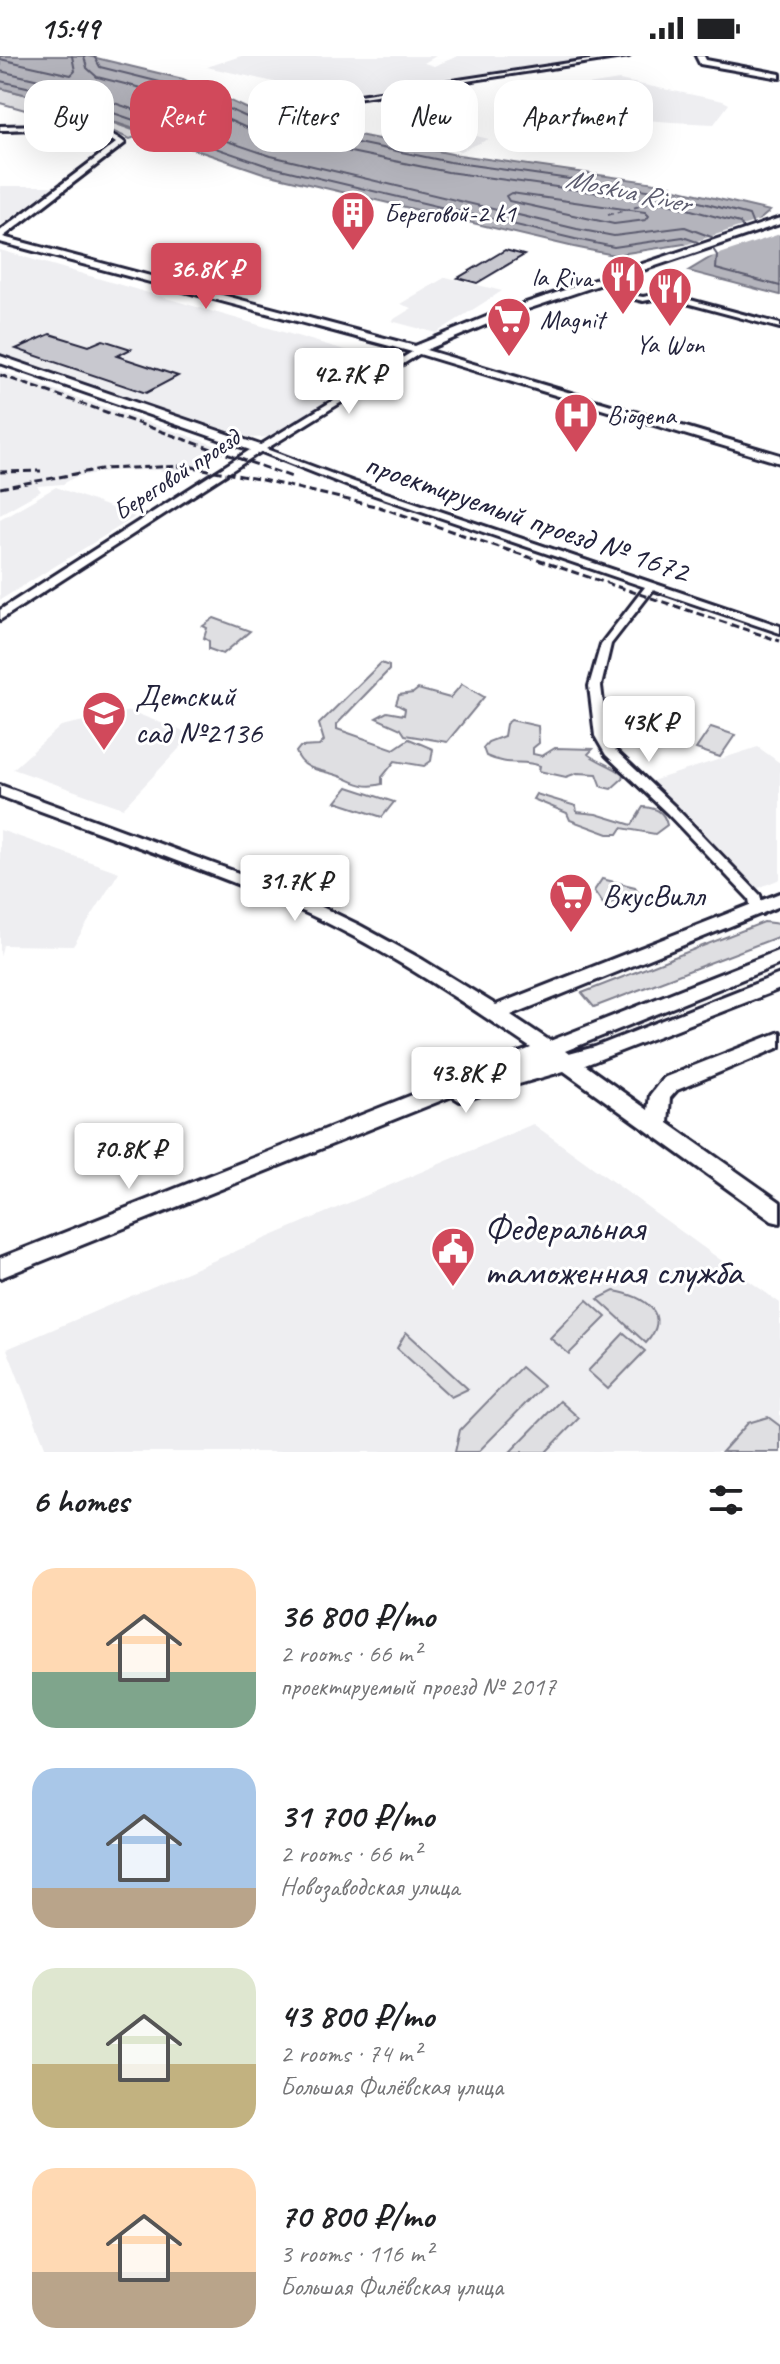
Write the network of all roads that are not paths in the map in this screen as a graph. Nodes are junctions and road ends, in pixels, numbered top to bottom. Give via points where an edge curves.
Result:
1 (626, 56) edge
2 (700, 56) edge
3 (780, 76) edge
4 (365, 95) edge
5 (0, 128) edge
6 (780, 221) edge
7 (780, 227) edge
8 (0, 237) edge
9 (601, 284) junction
10 (627, 296) dead end
11 (780, 326) edge
12 (421, 352) junction
13 (0, 359) edge
14 (259, 449) junction
15 (780, 459) edge
16 (651, 586) junction
17 (0, 616) edge
18 (780, 630) edge
19 (0, 790) edge
20 (780, 899) edge
21 (757, 911) junction
22 (780, 915) edge
23 (780, 957) edge
24 (780, 981) edge
25 (494, 1014) junction
26 (780, 1039) edge
27 (545, 1050) junction
28 (564, 1063) junction
29 (355, 1124) junction
30 (657, 1128) junction
31 (780, 1214) edge
32 (0, 1268) edge

1 - 4 street
2 - 3 street via 703,62
5 - 8 street via 77,130 121,143
6 - 9 street
7 - 9 street
8 - 12 street
9 - 12 street
10 - 11 street via 664,295
12 - 14 street, Береговой проезд
12 - 15 street
13 - 14 street
14 - 16 street, проектируемый проезд № 1672
14 - 17 street, Береговой проезд
16 - 18 street, проектируемый проезд № 1672
16 - 21 street via 606,644 595,686 601,736 610,752 755,898
19 - 25 street via 320,912
20 - 21 street
21 - 22 street
21 - 25 street
23 - 27 street
24 - 28 street
25 - 27 street
26 - 30 street via 670,1084 660,1095
27 - 28 street
27 - 29 street
28 - 29 street
28 - 30 street
29 - 32 street
30 - 31 street

